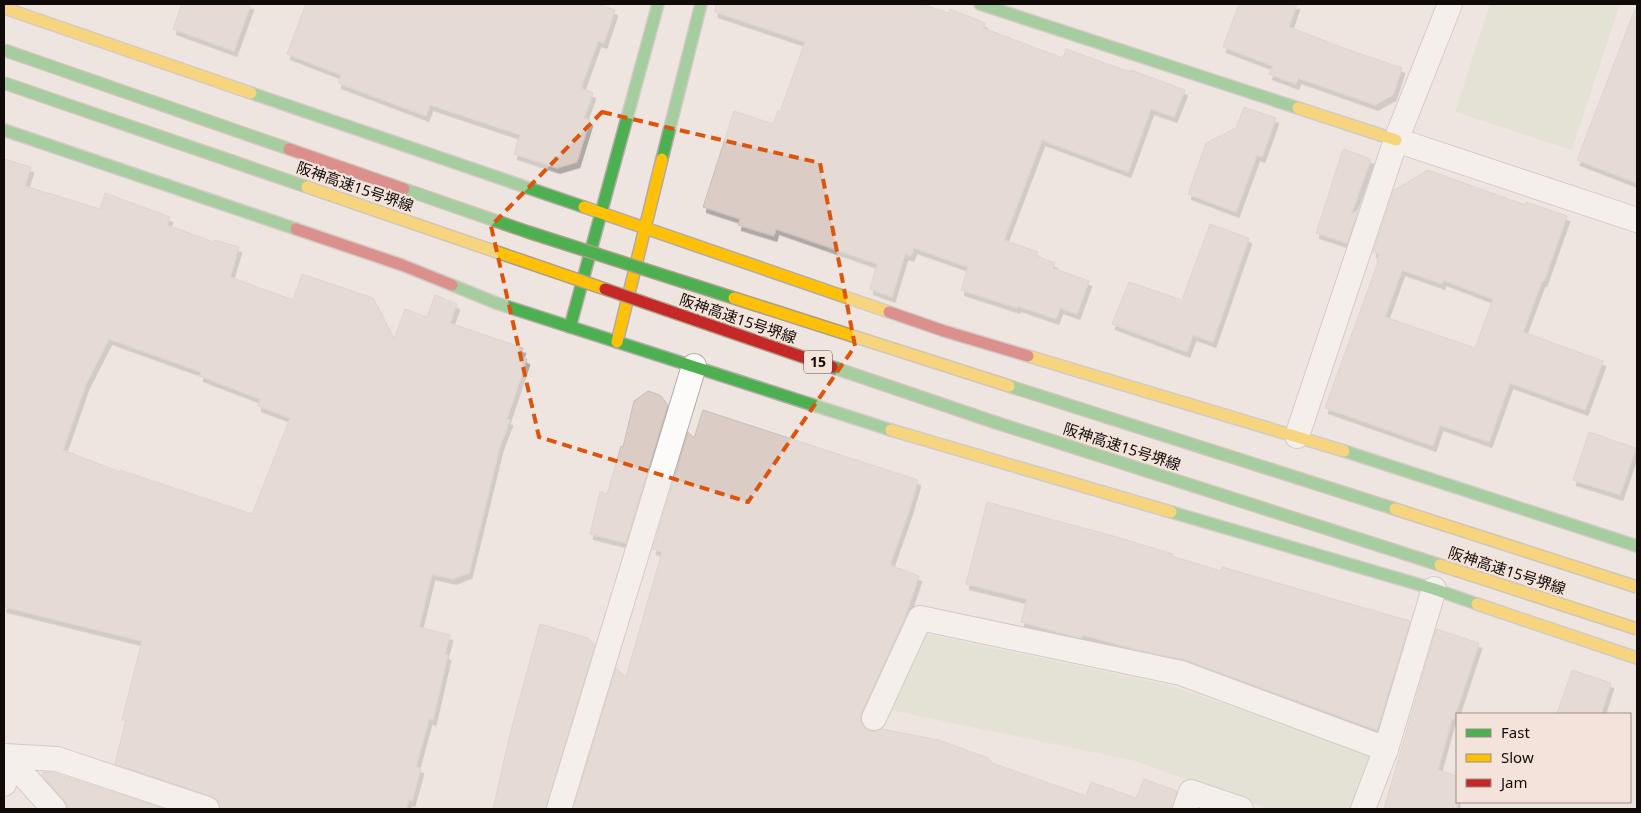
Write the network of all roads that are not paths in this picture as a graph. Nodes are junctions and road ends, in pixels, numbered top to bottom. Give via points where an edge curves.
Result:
1 (658, 4) edge
2 (702, 4) edge
3 (980, 4) edge
4 (1450, 4) edge
5 (4, 8) edge
6 (4, 50) edge
7 (4, 83) edge
8 (4, 130) edge
9 (1396, 140) junction
10 (602, 214) junction
11 (1637, 220) edge
12 (645, 228) junction
13 (570, 327) junction
14 (617, 342) junction
15 (694, 366) junction
16 (1297, 436) junction
17 (1637, 546) edge
18 (1637, 587) edge
19 (1434, 589) junction
20 (1637, 629) edge
21 (1637, 658) edge
22 (874, 718) dead end
23 (1386, 749) junction
24 (6, 756) edge
25 (4, 784) edge
26 (54, 809) edge
27 (207, 809) edge
28 (559, 809) edge
29 (1185, 809) edge
30 (1241, 809) edge
31 (1363, 809) edge

1 - 10 main road
2 - 12 main road
3 - 9 main road
4 - 9 street
5 - 10 main road
6 - 18 main road, 阪神高速15号堺線 / 15, bridge via 538,235
7 - 20 main road, 阪神高速15号堺線 / 15, bridge via 991,421
8 - 13 main road via 402,265 496,303
9 - 11 street
9 - 16 street
10 - 12 main road
10 - 13 main road
12 - 14 main road
12 - 16 main road via 944,331
13 - 14 main road
14 - 15 main road
15 - 19 main road via 912,436
15 - 28 street
16 - 17 main road
19 - 21 main road
19 - 23 street
22 - 23 street via 920,618 1181,673
23 - 31 street
24 - 25 street
24 - 26 street
24 - 27 street via 57,759
29 - 30 street via 1191,792

